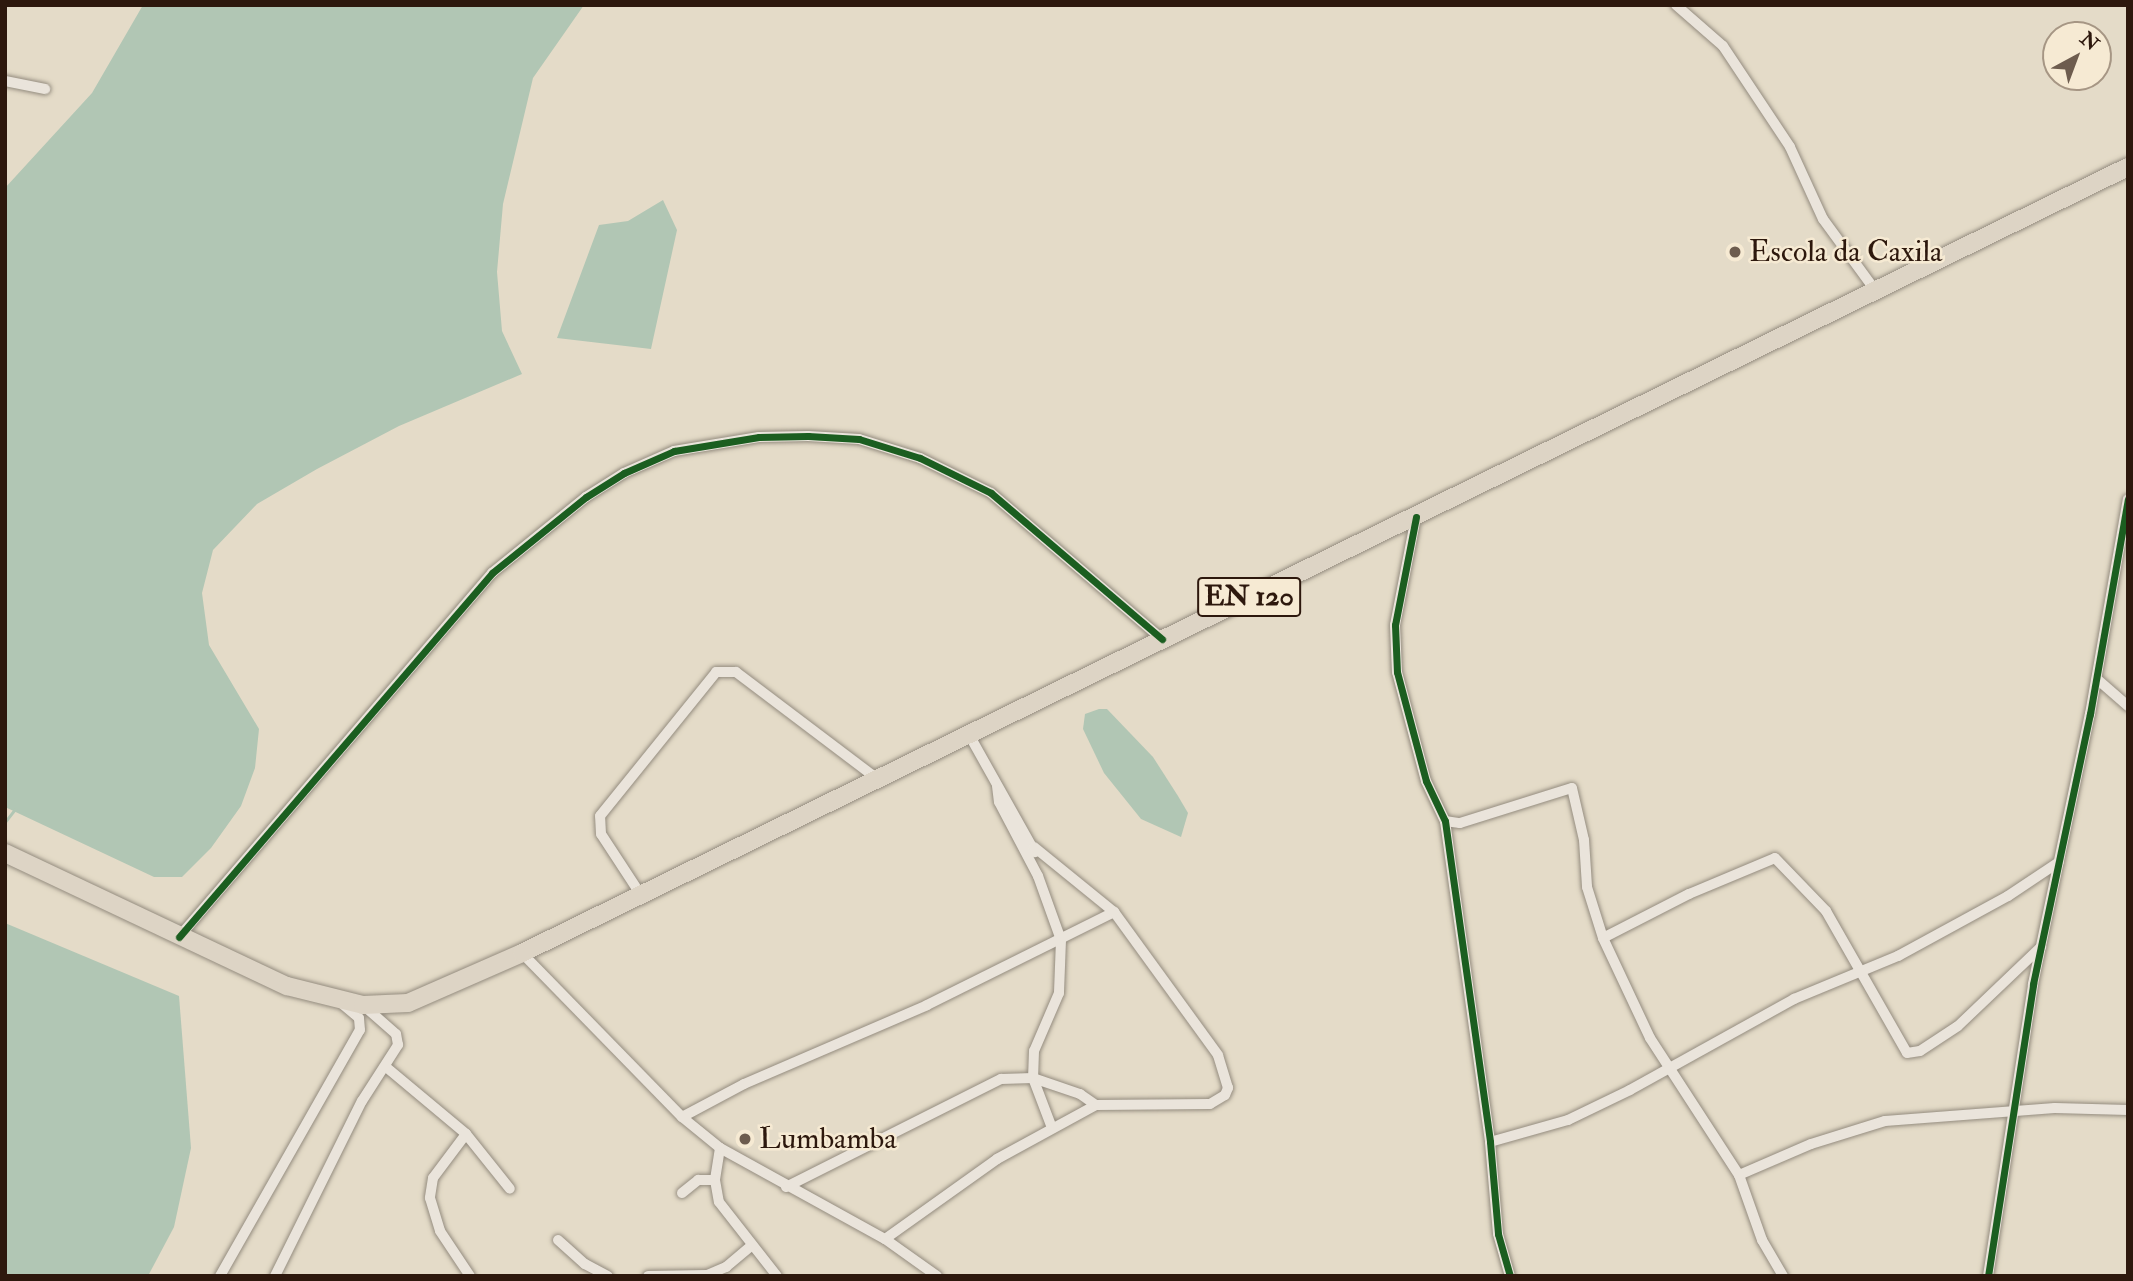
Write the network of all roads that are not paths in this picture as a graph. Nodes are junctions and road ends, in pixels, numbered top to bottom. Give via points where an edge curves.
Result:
1 (1676, 5) edge
2 (5, 81) edge
3 (45, 89) dead end
4 (2128, 167) edge
5 (1875, 290) junction
6 (2128, 499) edge
7 (1416, 517) junction
8 (1162, 639) junction
9 (2096, 679) junction
10 (2128, 706) edge
11 (967, 731) junction
12 (875, 777) junction
13 (997, 786) junction
14 (1445, 821) junction
15 (1034, 847) junction
16 (5, 853) edge
17 (2059, 862) junction
18 (1038, 876) junction
19 (639, 892) junction
20 (1114, 912) junction
21 (179, 937) junction
22 (1603, 938) junction
23 (1060, 940) junction
24 (2041, 947) junction
25 (522, 953) junction
26 (1862, 972) junction
27 (339, 1001) junction
28 (363, 1006) junction
29 (386, 1067) junction
30 (1671, 1067) junction
31 (1033, 1079) junction
32 (1096, 1105) junction
33 (2128, 1110) edge
34 (2015, 1111) junction
35 (682, 1117) junction
36 (1052, 1128) junction
37 (466, 1134) junction
38 (1490, 1142) junction
39 (720, 1148) junction
40 (1739, 1175) junction
41 (715, 1181) junction
42 (786, 1186) junction
43 (510, 1189) dead end
44 (682, 1193) dead end
45 (885, 1239) junction
46 (558, 1240) dead end
47 (752, 1245) junction
48 (460, 1266) junction
49 (220, 1276) edge
50 (275, 1276) edge
51 (452, 1276) edge
52 (470, 1276) edge
53 (608, 1276) edge
54 (649, 1276) edge
55 (777, 1276) edge
56 (937, 1276) edge
57 (1510, 1276) edge
58 (1783, 1276) edge
59 (1988, 1276) edge

1 - 5 street via 1723,46 1790,146 1823,219
2 - 3 street
4 - 5 main road, EN 120
5 - 7 main road, EN 120
6 - 9 street
7 - 8 main road, EN 120
7 - 14 street via 1395,625 1397,672 1426,781
8 - 11 main road, EN 120
8 - 21 street via 991,493 920,457 859,439 808,436 759,437 674,451 633,468 586,497 492,573
9 - 10 street
9 - 17 street
11 - 12 main road, EN 120
11 - 13 street
12 - 19 main road, EN 120
12 - 19 street via 736,672 716,672 600,817 601,834
13 - 15 street
13 - 18 street via 1003,813
14 - 22 street via 1461,824 1572,788 1584,840 1587,887
14 - 38 street
15 - 18 street
15 - 20 street
16 - 21 main road, EN 120
17 - 24 street
17 - 26 street via 2008,897
18 - 23 street
19 - 25 main road, EN 120
20 - 23 street
20 - 32 street via 1213,1046 1228,1088 1220,1101 1210,1104
21 - 27 main road, EN 120 via 287,986
22 - 26 street via 1689,894 1775,858 1826,911
22 - 30 street via 1650,1038
23 - 31 street via 1062,982 1039,1032
23 - 35 street via 834,1048 744,1084
24 - 26 street via 1958,1026 1913,1053 1902,1049
24 - 34 street
25 - 28 main road, EN 120 via 408,1003
25 - 35 street
26 - 30 street via 1794,999
27 - 28 main road, EN 120
27 - 49 street via 356,1014 360,1030
28 - 29 street via 399,1039
29 - 37 street
29 - 50 street via 362,1101
30 - 38 street via 1568,1119
30 - 40 street
31 - 32 street via 1080,1094
31 - 36 street
31 - 42 street via 1001,1079
32 - 36 street
33 - 34 street
34 - 40 street via 1885,1121 1811,1144
34 - 59 street
35 - 39 street
36 - 45 street via 997,1159
37 - 43 street
37 - 48 street via 430,1186 440,1231
38 - 57 street via 1498,1234
39 - 41 street
39 - 42 street
40 - 58 street via 1762,1240
41 - 44 street via 698,1180
41 - 47 street via 719,1202
42 - 45 street
45 - 56 street
46 - 53 street via 584,1264
47 - 54 street via 726,1267 706,1275
47 - 55 street
48 - 51 street
48 - 52 street

